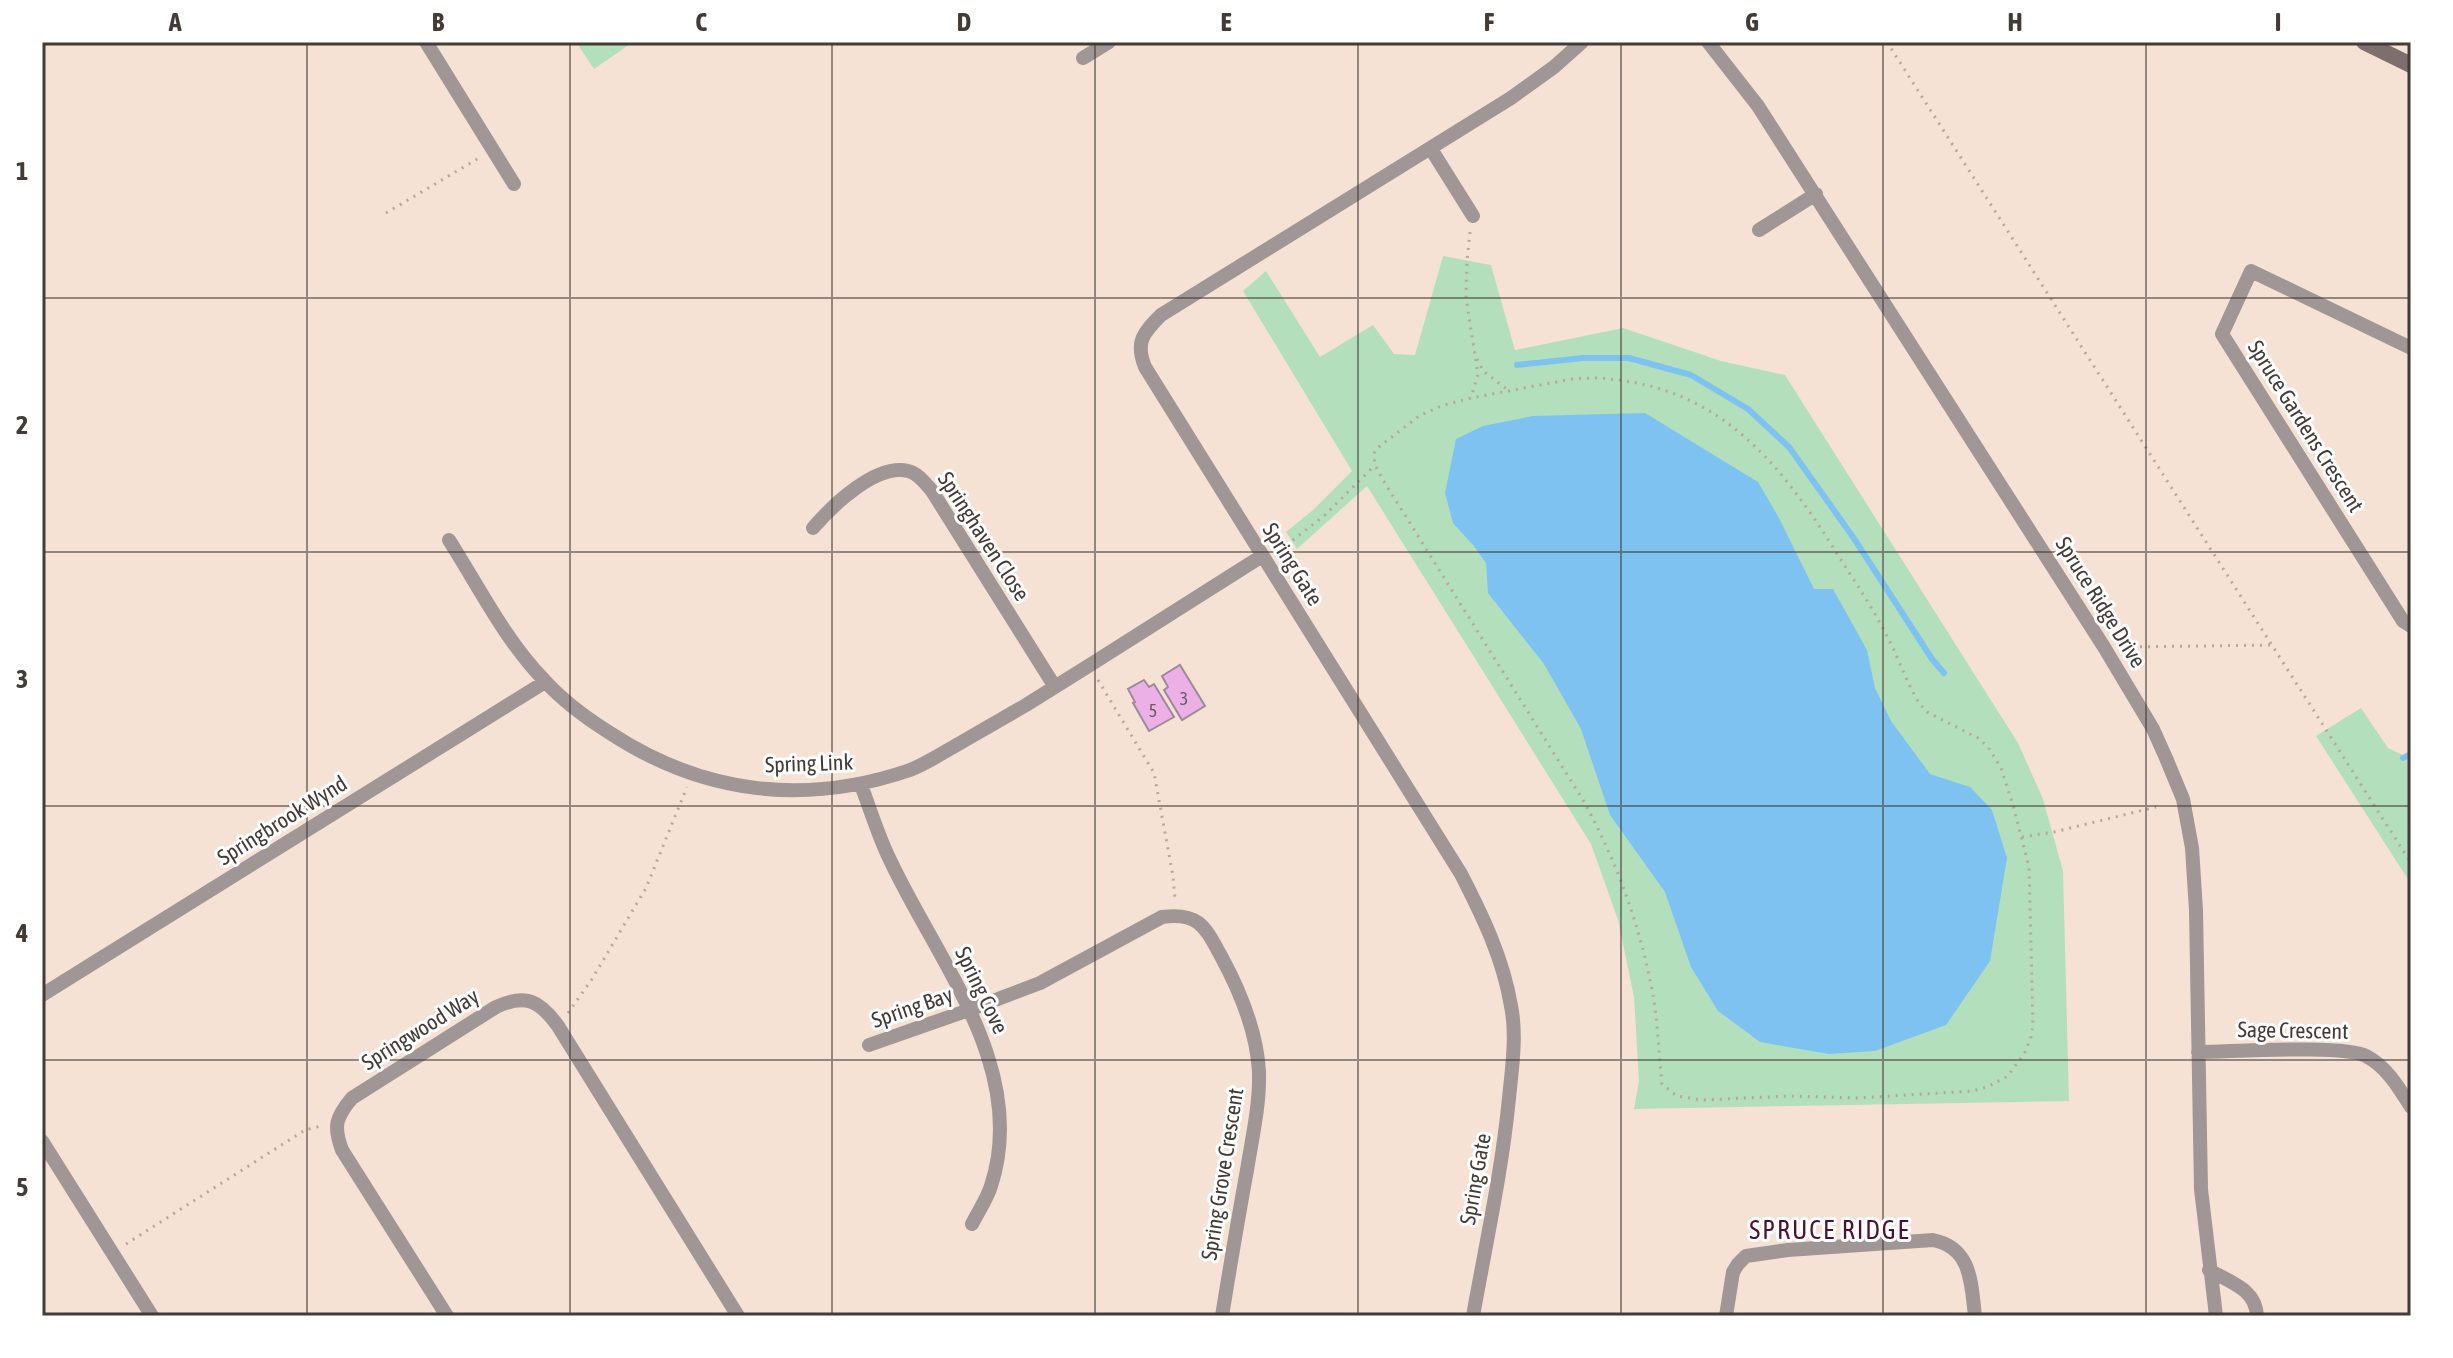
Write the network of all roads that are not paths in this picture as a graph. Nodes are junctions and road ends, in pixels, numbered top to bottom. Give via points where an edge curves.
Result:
1 (426, 42) edge
2 (1109, 42) edge
3 (1582, 42) edge
4 (1708, 42) edge
5 (2364, 42) edge
6 (1083, 58) dead end
7 (2411, 65) edge
8 (1431, 149) junction
9 (514, 184) dead end
10 (1816, 194) junction
11 (1473, 216) road end
12 (1759, 230) dead end
13 (2411, 348) edge
14 (813, 528) dead end
15 (449, 540) dead end
16 (1262, 556) junction
17 (2411, 626) edge
18 (545, 682) junction
19 (1055, 687) junction
20 (861, 785) junction
21 (42, 995) edge
22 (969, 1010) junction
23 (869, 1045) dead end
24 (2198, 1052) junction
25 (2411, 1107) edge
26 (42, 1141) edge
27 (972, 1224) dead end
28 (2209, 1270) junction
29 (152, 1316) edge
30 (447, 1316) edge
31 (738, 1316) edge
32 (1222, 1316) edge
33 (1473, 1316) edge
34 (1726, 1316) edge
35 (1975, 1316) edge
36 (2216, 1316) edge
37 (2257, 1316) edge

1 - 9 street
2 - 6 street
3 - 8 street, Spring Gate via 1511,98
4 - 10 street, Spruce Ridge Drive
5 - 7 main road
8 - 11 street
8 - 16 street, Spring Gate via 1161,315 1141,340 1145,367
10 - 12 street
10 - 24 street, Spruce Ridge Drive via 2153,729 2183,799 2192,848
13 - 17 street, Spruce Gardens Crescent via 2251,271 2222,334
14 - 19 street, Springhaven Close via 841,499 879,474 910,471 921,478
15 - 18 street, Spring Link via 521,654
16 - 19 street, Spring Link
16 - 33 street, Spring Gate via 1461,874 1500,958 1512,1009 1513,1063 1505,1143
18 - 20 street, Spring Link via 618,738 692,775 775,790
18 - 21 street, Springbrook Wynd
19 - 20 street, Spring Link via 914,769
20 - 22 street, Spring Cove via 892,865
22 - 23 street, Spring Bay
22 - 27 street, Spring Cove via 988,1053 999,1101 999,1151 991,1188
22 - 32 street, Spring Grove Crescent via 1040,983 1162,917 1177,915 1205,926 1248,1017 1259,1071
24 - 25 street, Sage Crescent via 2363,1054 2384,1068
24 - 28 street, Spruce Ridge Drive
26 - 29 street
28 - 36 street, Spruce Ridge Drive
28 - 37 street via 2251,1294
30 - 31 street, Springwood Way via 342,1150 337,1122 352,1098 519,999 546,1009 558,1026
34 - 35 street via 1733,1272 1746,1256 1933,1240 1961,1255

